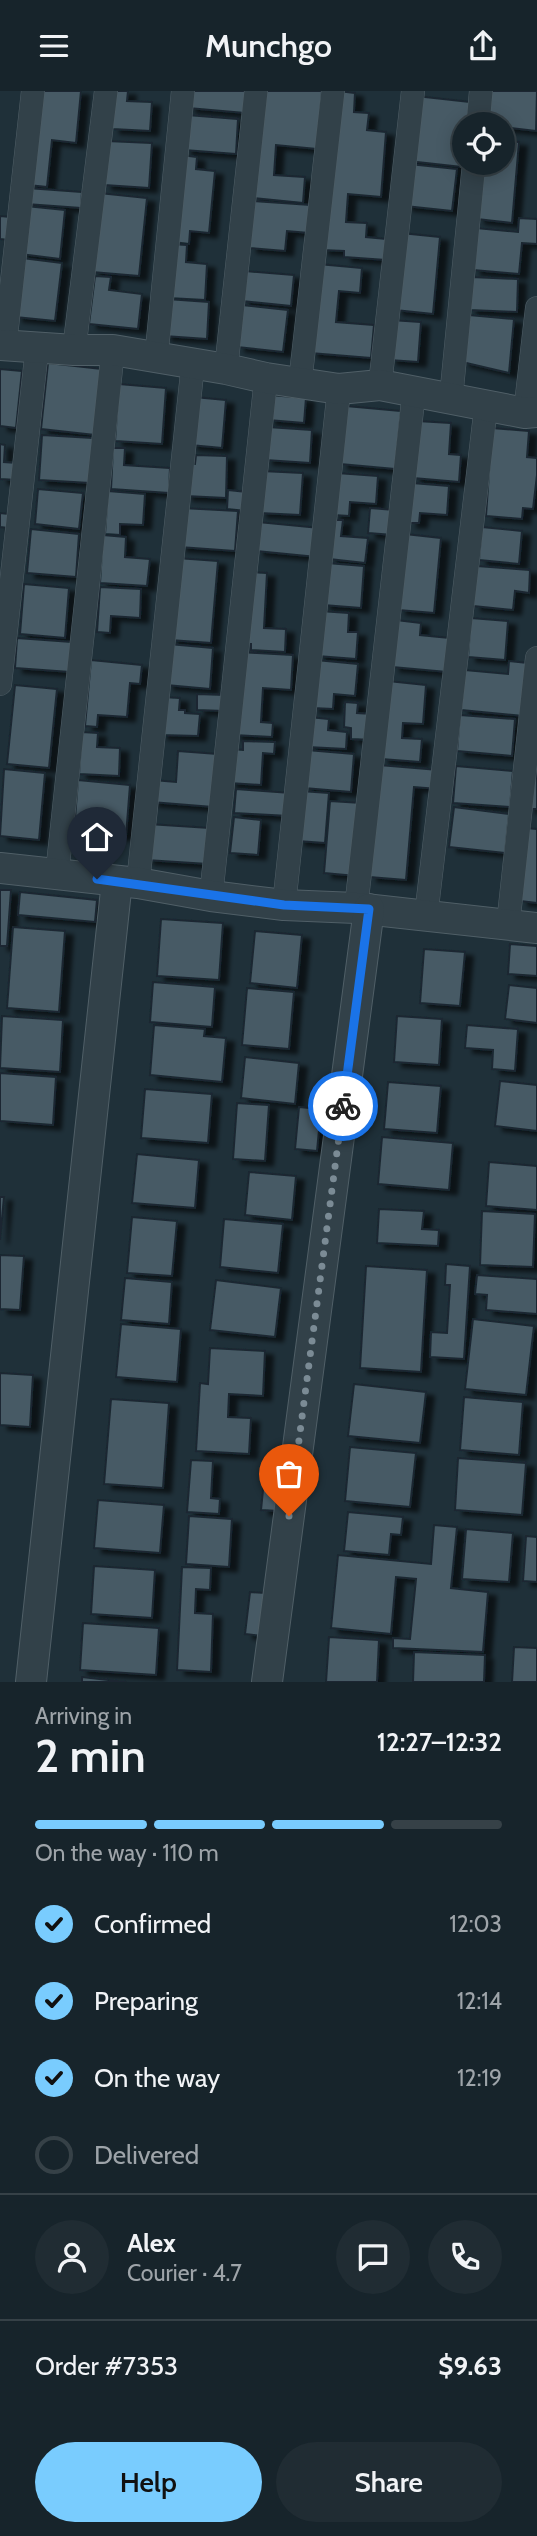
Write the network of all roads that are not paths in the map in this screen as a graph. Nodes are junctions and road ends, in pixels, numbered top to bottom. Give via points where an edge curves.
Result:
1 (33, 91) edge
2 (106, 91) edge
3 (183, 91) edge
4 (256, 91) edge
5 (333, 91) edge
6 (413, 91) edge
7 (481, 91) edge
8 (479, 112) edge
9 (473, 175) edge
10 (537, 308) edge
11 (3, 345) edge
12 (37, 349) junction
13 (74, 350) junction
14 (113, 350) junction
15 (156, 359) junction
16 (193, 364) junction
17 (226, 369) junction
18 (266, 379) junction
19 (300, 383) junction
20 (380, 385) junction
21 (339, 389) junction
22 (414, 392) junction
23 (451, 398) junction
24 (486, 406) junction
25 (531, 413) edge
26 (537, 658) edge
27 (0, 684) edge
28 (0, 868) edge
29 (57, 874) junction
30 (128, 882) junction
31 (211, 896) junction
32 (284, 905) junction
33 (362, 909) junction
34 (426, 916) junction
35 (508, 925) junction
36 (537, 928) edge
37 (31, 1682) edge
38 (267, 1682) edge

1 - 11 street
2 - 13 street
3 - 15 street
4 - 17 street
5 - 19 street
6 - 20 street
7 - 8 street
9 - 23 street
10 - 25 street
11 - 12 street
12 - 13 street
12 - 27 street
13 - 14 street
14 - 15 street
14 - 29 street
15 - 16 street
16 - 17 street
16 - 30 street
17 - 18 street
18 - 19 street
18 - 31 street
19 - 21 street
20 - 21 street
20 - 22 street
21 - 32 street
22 - 23 street
22 - 33 street
23 - 24 street
24 - 25 street
24 - 34 street
26 - 35 street
28 - 29 street
29 - 30 street
30 - 31 street
30 - 37 street
31 - 32 street
32 - 33 street
33 - 34 street
33 - 38 street
34 - 35 street
35 - 36 street

